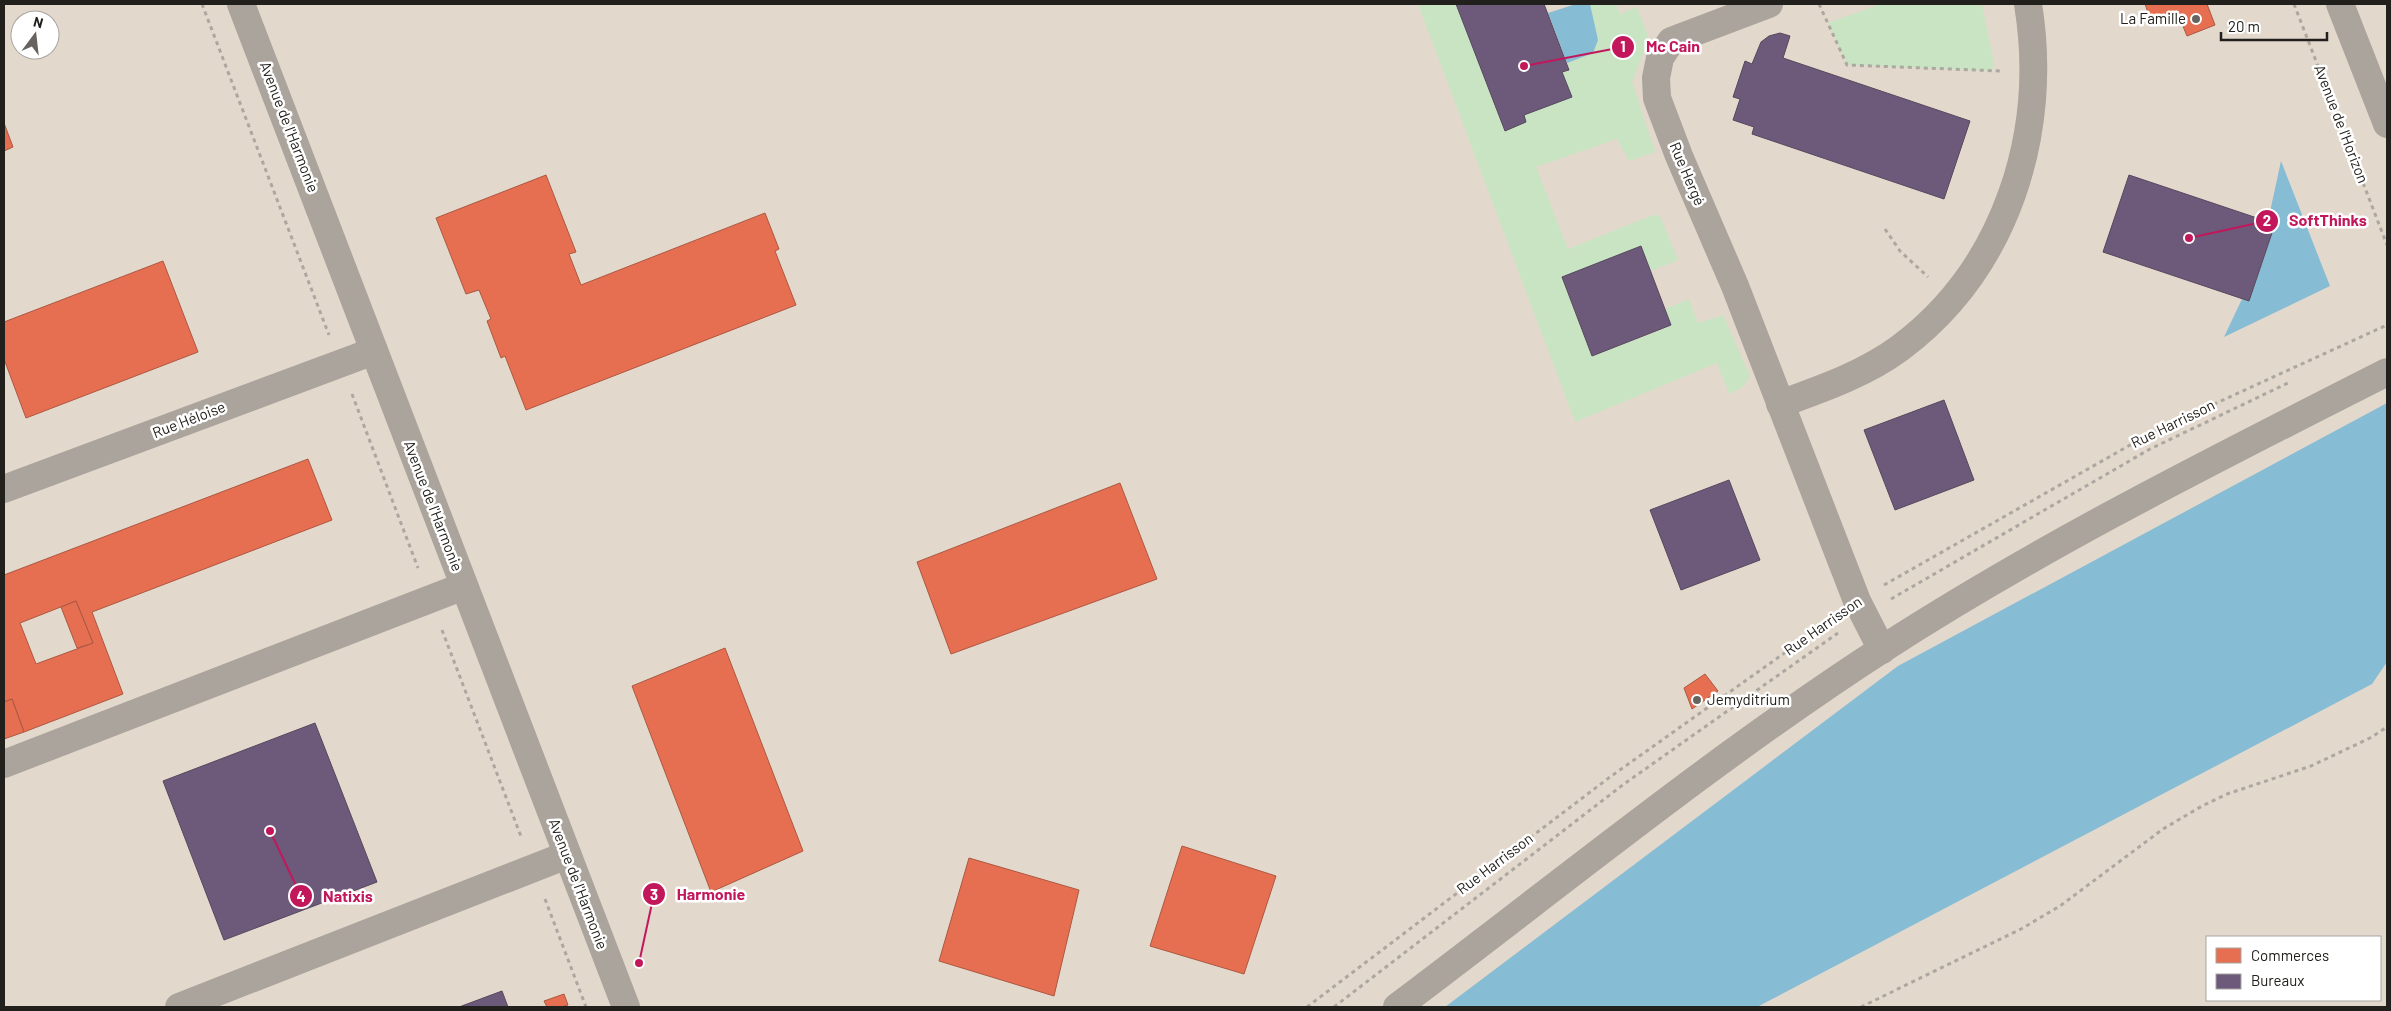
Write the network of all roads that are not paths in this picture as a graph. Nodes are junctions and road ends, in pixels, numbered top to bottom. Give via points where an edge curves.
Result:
1 (241, 4) edge
2 (1769, 4) edge
3 (2028, 4) edge
4 (2340, 4) edge
5 (2387, 124) edge
6 (374, 351) junction
7 (2387, 372) edge
8 (1780, 404) junction
9 (4, 490) edge
10 (464, 586) junction
11 (1882, 650) junction
12 (4, 764) edge
13 (567, 856) junction
14 (179, 1007) edge
15 (626, 1007) edge
16 (1397, 1007) edge

1 - 6 street, Avenue de l'Harmonie
2 - 8 street, Rue Hergé via 1671,41 1660,58 1656,78 1657,98 1679,156 1735,286
3 - 8 street via 2035,73 2032,114 2018,181 1976,268 1931,322 1899,348 1869,367
4 - 5 street
6 - 9 street, Rue Héloise
6 - 10 street, Avenue de l'Harmonie
7 - 11 street via 2082,530 1952,605
8 - 11 street, Rue Hergé via 1857,601
10 - 12 street
10 - 13 street, Avenue de l'Harmonie
11 - 16 street via 1686,786
13 - 14 street
13 - 15 street, Avenue de l'Harmonie

